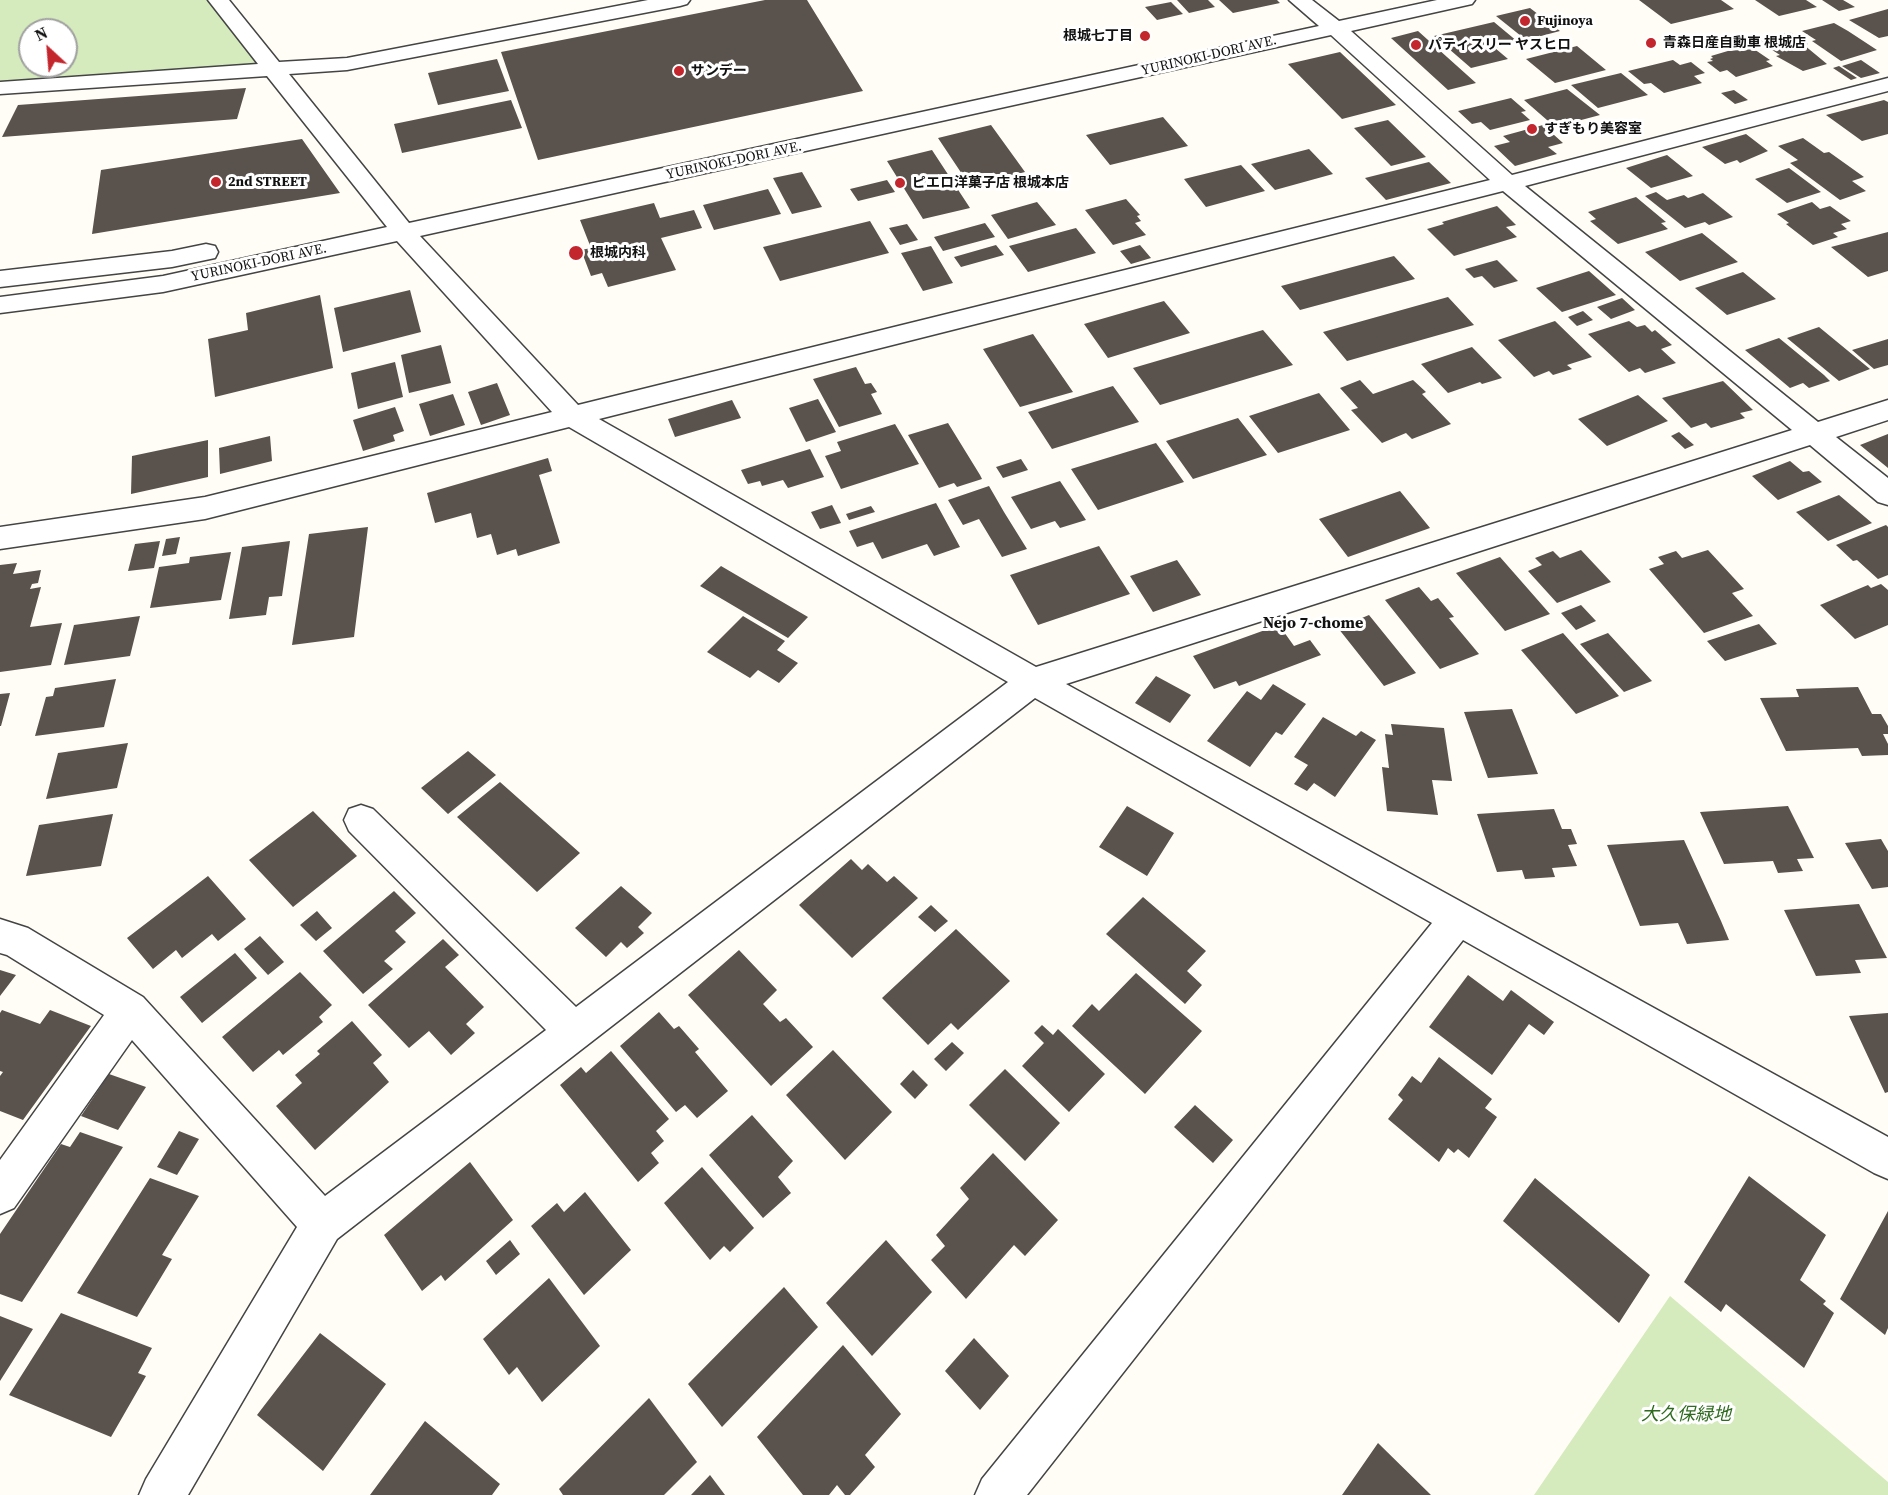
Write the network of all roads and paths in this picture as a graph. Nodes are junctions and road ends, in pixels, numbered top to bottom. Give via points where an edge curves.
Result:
1 (219, 0) edge
2 (680, 0) edge
3 (1382, 0) edge
4 (1465, 0) edge
5 (1317, 14) edge
6 (273, 70) junction
7 (1888, 84) edge
8 (0, 88) edge
9 (1507, 183) junction
10 (397, 223) junction
11 (0, 279) edge
12 (0, 304) edge
13 (1888, 410) edge
14 (572, 416) junction
15 (1815, 434) junction
16 (1888, 494) edge
17 (0, 538) edge
18 (1033, 681) junction
19 (361, 820) dead end
20 (1457, 918) junction
21 (0, 936) edge
22 (130, 1010) junction
23 (574, 1032) junction
24 (1888, 1159) edge
25 (0, 1194) edge
26 (322, 1224) junction
27 (162, 1495) edge
28 (998, 1495) edge

1 - 6 street
2 - 6 street via 346,64
3 - 5 street, YURINOKI-DORI AVE.
4 - 5 street, YURINOKI-DORI AVE.
5 - 9 street
5 - 10 street, YURINOKI-DORI AVE.
6 - 8 street
6 - 10 street
7 - 9 street
9 - 14 street
9 - 15 street
10 - 11 street, YURINOKI-DORI AVE. via 172,259
10 - 12 street, YURINOKI-DORI AVE. via 163,284
10 - 14 street
13 - 15 street
14 - 17 street via 205,508
14 - 18 street
15 - 16 street
15 - 18 street
18 - 20 street
18 - 23 street
19 - 23 street
20 - 24 street
20 - 28 street
21 - 22 street via 15,940
22 - 25 street
22 - 26 street
23 - 26 street
26 - 27 street

